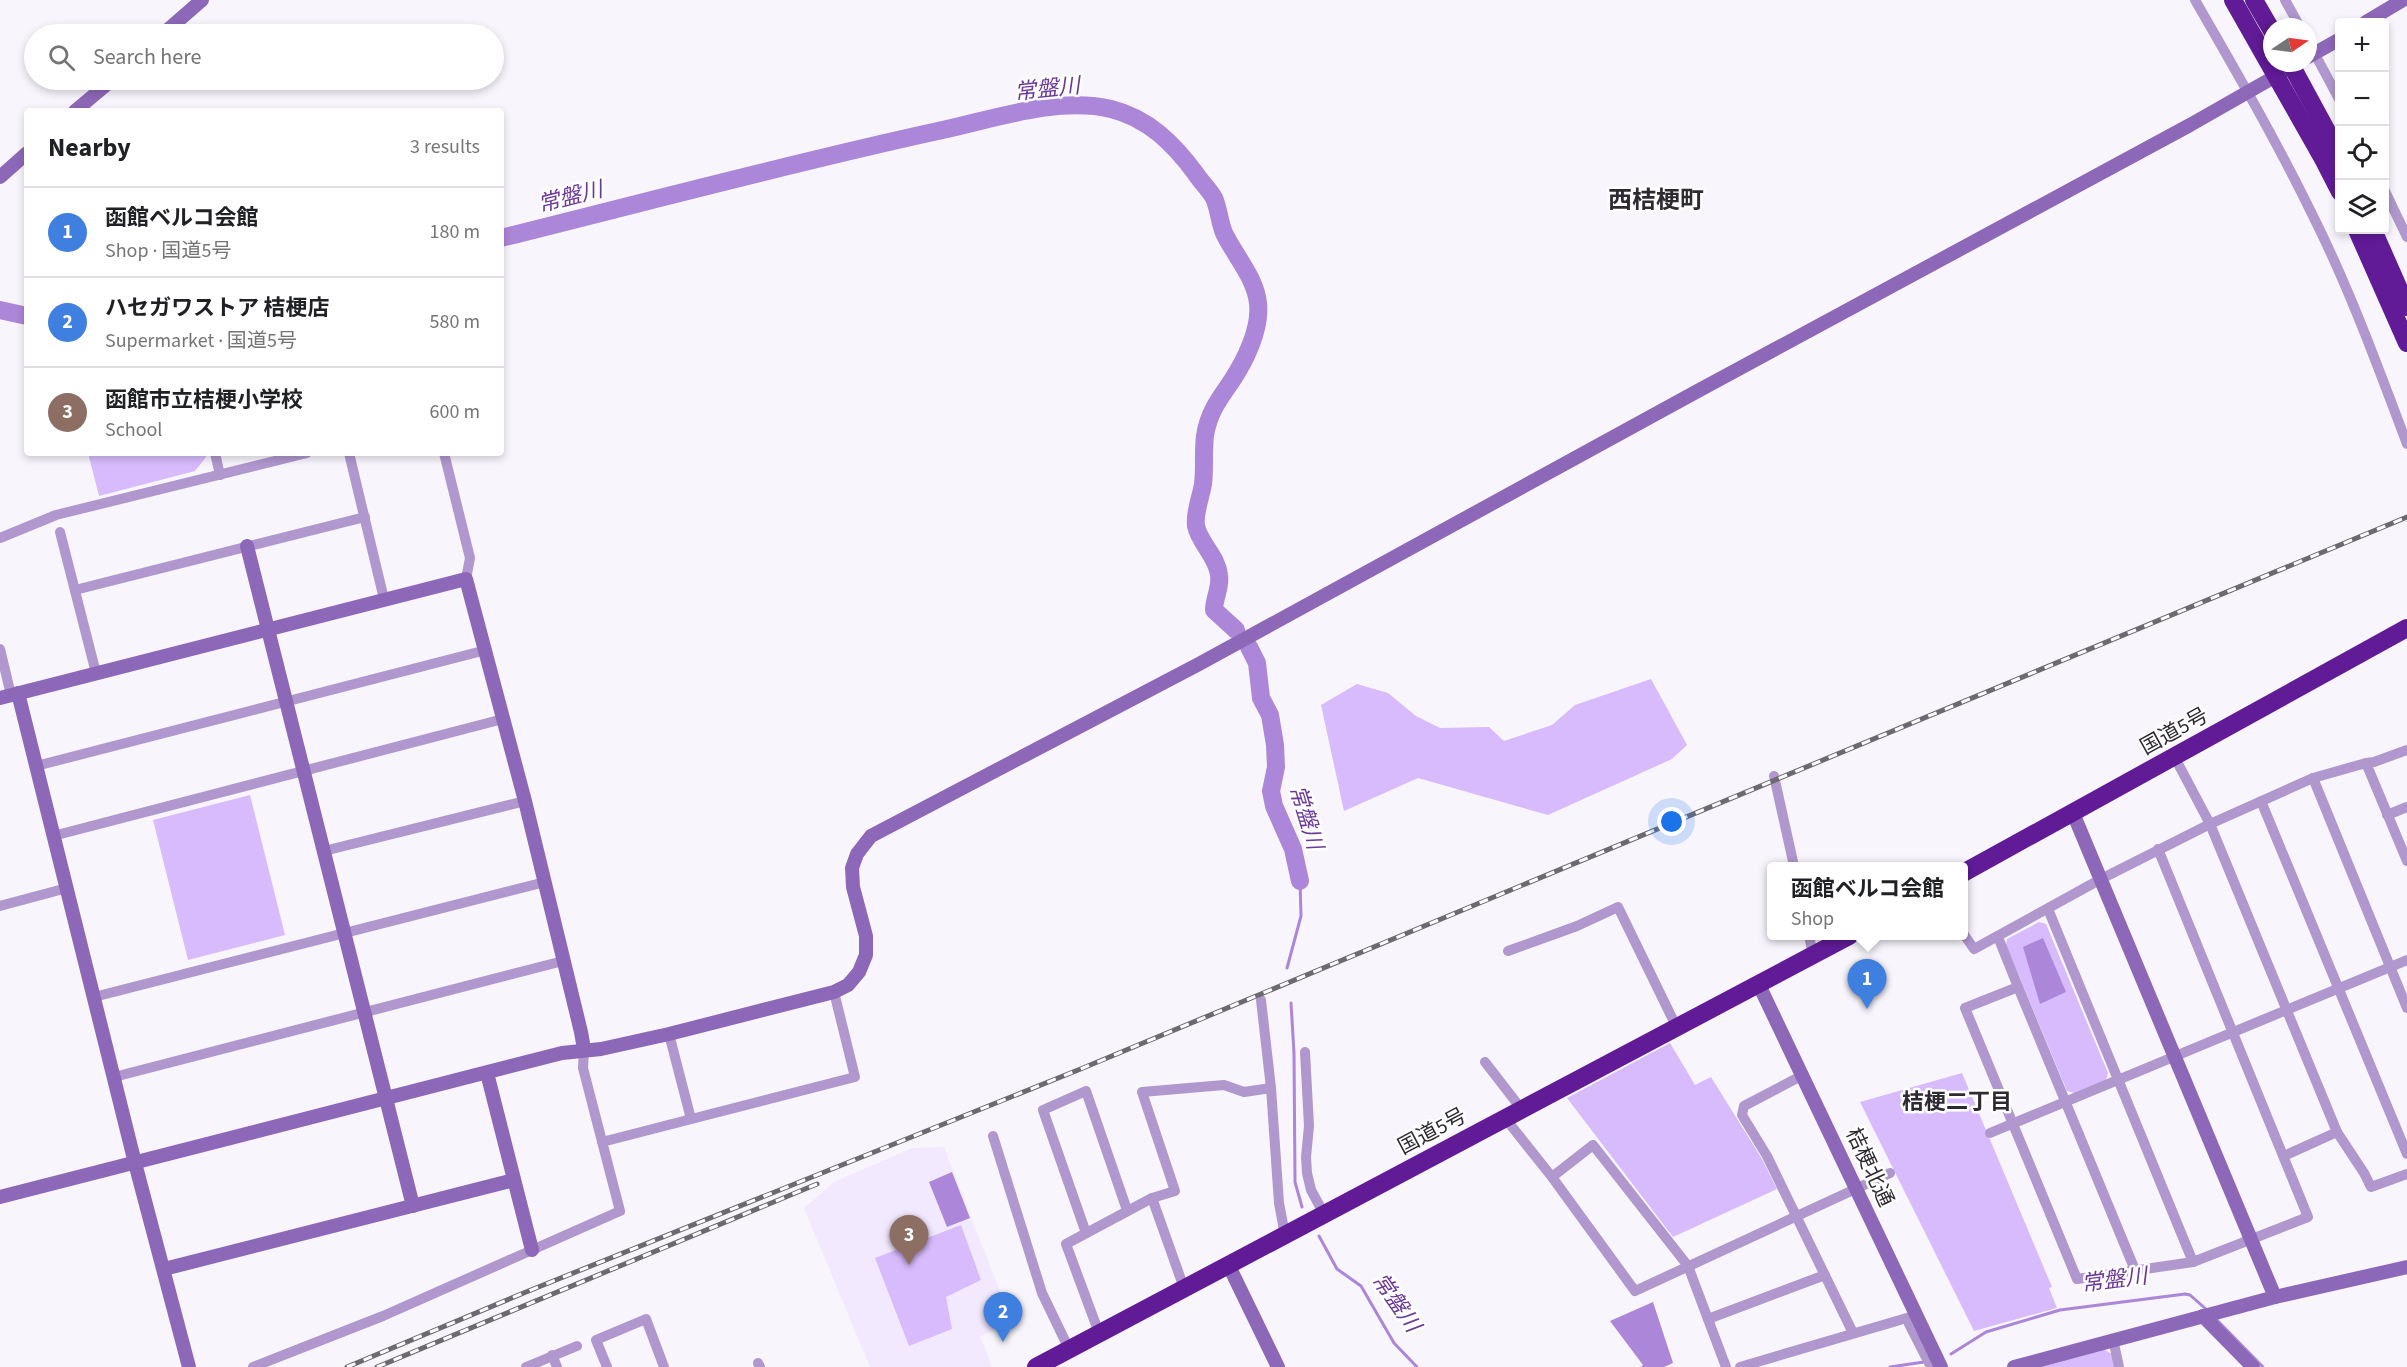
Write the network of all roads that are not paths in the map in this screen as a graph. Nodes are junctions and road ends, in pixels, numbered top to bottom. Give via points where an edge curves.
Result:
1 (202, 0) edge
2 (2195, 0) edge
3 (2233, 0) edge
4 (2254, 0) edge
5 (2285, 0) edge
6 (2403, 0) edge
7 (2264, 18) edge
8 (2295, 18) edge
9 (2373, 18) edge
10 (174, 24) edge
11 (2335, 41) edge
12 (2317, 47) edge
13 (2317, 62) edge
14 (2282, 72) edge
15 (2295, 72) edge
16 (99, 90) edge
17 (2248, 91) junction
18 (2335, 92) edge
19 (78, 108) edge
20 (2335, 146) edge
21 (24, 156) edge
22 (0, 177) edge
23 (2335, 182) edge
24 (2389, 198) edge
25 (2359, 234) edge
26 (2375, 234) edge
27 (2407, 237) edge
28 (2407, 307) edge
29 (2407, 343) edge
30 (2407, 444) edge
31 (215, 456) edge
32 (296, 456) edge
33 (350, 456) edge
34 (445, 456) edge
35 (220, 475) junction
36 (365, 517) junction
37 (60, 532) dead end
38 (0, 538) edge
39 (247, 546) junction
40 (466, 579) junction
41 (75, 590) junction
42 (384, 599) junction
43 (2407, 628) edge
44 (268, 629) junction
45 (0, 649) edge
46 (486, 650) junction
47 (96, 673) junction
48 (10, 695) edge
49 (287, 703) junction
50 (503, 719) junction
51 (2407, 750) edge
52 (2174, 756) junction
53 (2366, 762) junction
54 (36, 766) junction
55 (304, 771) junction
56 (1774, 776) dead end
57 (2313, 778) junction
58 (525, 801) junction
59 (2261, 801) junction
60 (2407, 807) edge
61 (2073, 813) junction
62 (2387, 814) junction
63 (2210, 824) junction
64 (53, 836) junction
65 (2158, 849) junction
66 (324, 851) junction
67 (2407, 861) edge
68 (1793, 862) edge
69 (1968, 870) edge
70 (2101, 879) junction
71 (545, 882) junction
72 (67, 888) junction
73 (0, 906) edge
74 (2048, 909) junction
75 (344, 932) junction
76 (1998, 937) junction
77 (1810, 940) edge
78 (1841, 940) edge
79 (1968, 940) edge
80 (1508, 951) dead end
81 (1813, 955) junction
82 (2407, 960) edge
83 (563, 961) junction
84 (2390, 967) junction
85 (1760, 985) junction
86 (2019, 987) junction
87 (2340, 988) junction
88 (834, 992) junction
89 (94, 997) junction
90 (1261, 1000) dead end
91 (2407, 1008) edge
92 (2287, 1011) junction
93 (365, 1013) junction
94 (1677, 1028) junction
95 (2234, 1032) junction
96 (669, 1034) junction
97 (584, 1049) junction
98 (1305, 1052) dead end
99 (2175, 1057) junction
100 (1485, 1062) dead end
101 (487, 1072) junction
102 (1803, 1075) junction
103 (114, 1077) junction
104 (2119, 1080) junction
105 (1270, 1088) junction
106 (386, 1099) junction
107 (2066, 1102) junction
108 (1512, 1114) junction
109 (691, 1119) junction
110 (2014, 1124) junction
111 (2337, 1132) junction
112 (1990, 1133) dead end
113 (993, 1136) dead end
114 (602, 1142) junction
115 (2407, 1154) edge
116 (2284, 1156) junction
117 (135, 1164) junction
118 (1890, 1173) dead end
119 (2407, 1174) edge
120 (1552, 1177) junction
121 (514, 1180) junction
122 (1856, 1189) junction
123 (0, 1197) edge
124 (1152, 1198) junction
125 (413, 1206) junction
126 (1127, 1210) junction
127 (1324, 1214) junction
128 (1797, 1216) junction
129 (1086, 1233) junction
130 (1285, 1235) junction
131 (2251, 1239) junction
132 (532, 1250) junction
133 (2193, 1262) junction
134 (1228, 1264) junction
135 (1688, 1266) junction
136 (2407, 1267) edge
137 (164, 1269) junction
138 (2135, 1270) junction
139 (1825, 1275) junction
140 (1184, 1288) junction
141 (2275, 1297) junction
142 (2210, 1314) junction
143 (1708, 1319) junction
144 (1913, 1319) junction
145 (1853, 1333) junction
146 (1099, 1334) junction
147 (2113, 1339) junction
148 (577, 1346) dead end
149 (1069, 1349) junction
150 (552, 1355) junction
151 (529, 1366) edge
152 (189, 1367) edge
153 (254, 1367) edge
154 (557, 1367) edge
155 (607, 1367) edge
156 (664, 1367) edge
157 (1036, 1367) edge
158 (1278, 1367) edge
159 (1726, 1367) edge
160 (1740, 1367) edge
161 (1931, 1367) edge
162 (1941, 1367) edge
163 (2014, 1367) edge
164 (2120, 1367) edge
165 (2253, 1367) edge

1 - 10 street
2 - 17 street
3 - 23 highway, bridge
4 - 7 highway
5 - 8 street
6 - 9 street
11 - 12 street
13 - 18 street
14 - 17 street
15 - 20 highway, bridge
16 - 19 street
17 - 30 street via 2314,217
17 - 88 street via 1199,664 871,836 852,868 866,936 866,955 848,985
21 - 22 street
24 - 27 street
25 - 29 highway
26 - 28 highway
31 - 35 street
32 - 35 street
33 - 36 street
34 - 40 street via 470,558
35 - 38 street via 56,515
36 - 39 street
36 - 42 street
37 - 41 street
39 - 41 street
39 - 44 street
40 - 42 street
40 - 46 street
41 - 47 street
42 - 44 street
43 - 52 highway, 国道5号
44 - 47 street
44 - 49 street
45 - 48 street
46 - 49 street
46 - 50 street
47 - 48 street
48 - 54 street
49 - 54 street
49 - 55 street
50 - 55 street
50 - 58 street
51 - 53 street
52 - 61 highway, 国道5号
52 - 63 street
53 - 57 street
53 - 62 street
54 - 64 street
55 - 64 street
55 - 66 street
56 - 68 street
57 - 59 street
57 - 84 street
58 - 66 street
58 - 71 street
59 - 63 street
59 - 87 street
60 - 62 street
61 - 69 highway, 国道5号
61 - 70 street
62 - 67 street
63 - 65 street
63 - 92 street
64 - 72 street
65 - 70 street
65 - 95 street
66 - 75 street
70 - 74 street
70 - 99 street
71 - 75 street
71 - 83 street
72 - 73 street
72 - 89 street
74 - 76 street
74 - 104 street
75 - 89 street
75 - 93 street
76 - 79 street via 1974,949
76 - 86 street
77 - 81 street
78 - 81 highway, 国道5号
80 - 94 street via 1618,907
81 - 85 highway, 国道5号
82 - 84 street
83 - 93 street
83 - 97 street
84 - 87 street
84 - 91 street
85 - 94 highway, 国道5号
85 - 102 street, 桔梗北通
86 - 107 street
86 - 110 street via 1965,1008
87 - 92 street
87 - 115 street
88 - 96 street
88 - 109 street via 855,1077
89 - 103 street
90 - 105 street
92 - 95 street
92 - 111 street
93 - 103 street
93 - 106 street
94 - 108 highway, 国道5号
95 - 99 street
95 - 116 street
96 - 97 street
96 - 109 street
97 - 101 street
97 - 114 street via 583,1068
98 - 127 street via 1307,1173
99 - 104 street
99 - 131 street
100 - 108 street via 1516,1102
101 - 106 street
101 - 121 street
102 - 122 street, 桔梗北通
102 - 128 street via 1744,1106 1742,1114
103 - 117 street
104 - 107 street
104 - 133 street
105 - 124 street via 1244,1092 1224,1085 1142,1092 1175,1191
105 - 130 street
106 - 117 street
106 - 125 street
107 - 110 street
107 - 138 street
108 - 120 street
108 - 127 highway, 国道5号
109 - 114 street
110 - 112 street
110 - 138 street via 2077,1279
111 - 116 street
111 - 119 street via 2371,1187
113 - 149 street via 1042,1293
114 - 132 street via 620,1211
116 - 131 street via 2308,1216
117 - 123 street
117 - 137 street
118 - 122 street
120 - 135 street via 1635,1291
120 - 135 street via 1593,1145
121 - 125 street
121 - 132 street
122 - 128 street
122 - 144 street, 桔梗北通
124 - 126 street
124 - 140 street
125 - 137 street
126 - 129 street
126 - 129 street via 1086,1091 1043,1110
127 - 130 highway, 国道5号
128 - 135 street
128 - 139 street
129 - 146 street via 1066,1244
130 - 134 highway, 国道5号
131 - 133 street
131 - 141 street
132 - 153 street via 383,1316
133 - 138 street
134 - 140 highway, 国道5号
134 - 158 street
135 - 143 street
136 - 141 street
137 - 152 street
139 - 143 street
139 - 145 street
140 - 146 highway, 国道5号
141 - 142 street
142 - 147 street
142 - 165 street
143 - 159 street
144 - 145 street
144 - 161 street
144 - 162 street, 桔梗北通
145 - 160 street
146 - 149 highway, 国道5号
147 - 163 street
147 - 164 street
148 - 150 street
149 - 157 highway, 国道5号
150 - 151 street
150 - 154 street
155 - 156 street via 596,1340 646,1319

